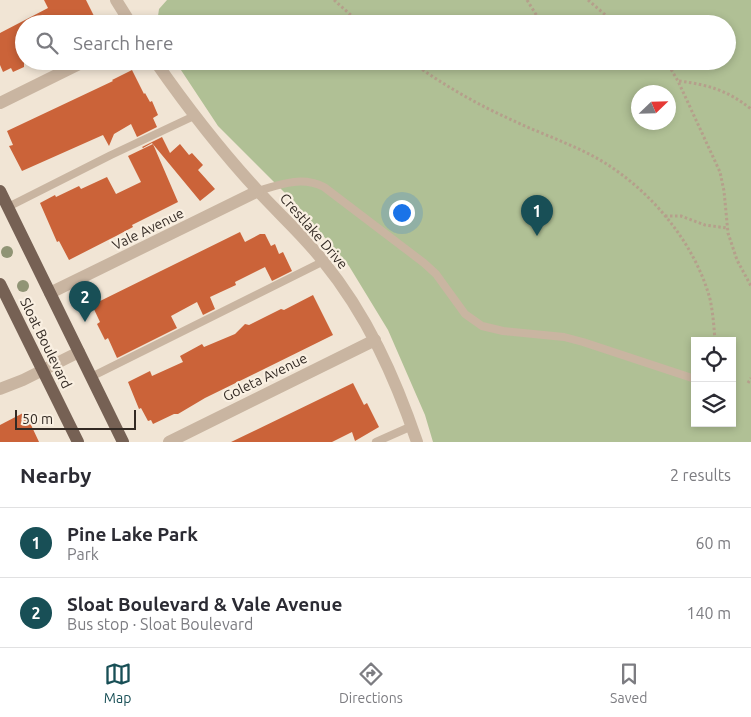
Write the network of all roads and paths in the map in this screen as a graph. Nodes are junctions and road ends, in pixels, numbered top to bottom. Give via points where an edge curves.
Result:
1 (116, 0) edge
2 (334, 0) edge
3 (527, 0) edge
4 (588, 0) edge
5 (125, 15) edge
6 (351, 15) edge
7 (536, 15) edge
8 (606, 15) edge
9 (67, 70) edge
10 (161, 70) edge
11 (424, 70) edge
12 (671, 70) edge
13 (678, 81) junction
14 (0, 103) edge
15 (751, 110) edge
16 (194, 116) junction
17 (0, 191) edge
18 (258, 191) junction
19 (8, 207) junction
20 (665, 216) junction
21 (727, 228) junction
22 (324, 261) junction
23 (0, 284) edge
24 (751, 286) edge
25 (50, 293) junction
26 (715, 337) edge
27 (375, 340) junction
28 (79, 352) junction
29 (42, 370) junction
30 (91, 377) junction
31 (691, 378) edge
32 (751, 378) edge
33 (748, 383) dead end
34 (0, 389) edge
35 (412, 426) junction
36 (78, 442) edge
37 (123, 442) edge
38 (168, 442) edge
39 (376, 442) edge
40 (417, 442) edge

1 - 5 street
2 - 6 path
3 - 7 path
4 - 8 path
9 - 14 street
10 - 16 street, Crestlake Drive
11 - 20 path via 493,111 606,164 631,182
12 - 13 path
13 - 15 path via 722,91
13 - 21 path via 720,172
16 - 18 street, Crestlake Drive
16 - 19 lane
17 - 19 main road, Sloat Boulevard
18 - 22 street, Crestlake Drive
18 - 25 street, Vale Avenue
18 - 31 lane via 302,181 324,187 424,263 465,314 482,326 564,337
19 - 25 main road, Sloat Boulevard
20 - 21 path via 681,216 713,227
20 - 26 path via 688,249 704,282 710,300
21 - 24 path via 737,260
22 - 27 street, Crestlake Drive
22 - 30 lane
23 - 29 main road, Sloat Boulevard
25 - 28 main road, Sloat Boulevard
27 - 35 street, Crestlake Drive
27 - 38 street, Goleta Avenue
28 - 29 street
28 - 30 main road, Sloat Boulevard
29 - 34 street
29 - 36 main road, Sloat Boulevard
30 - 37 main road, Sloat Boulevard
32 - 33 path
35 - 39 lane
35 - 40 street, Crestlake Drive

